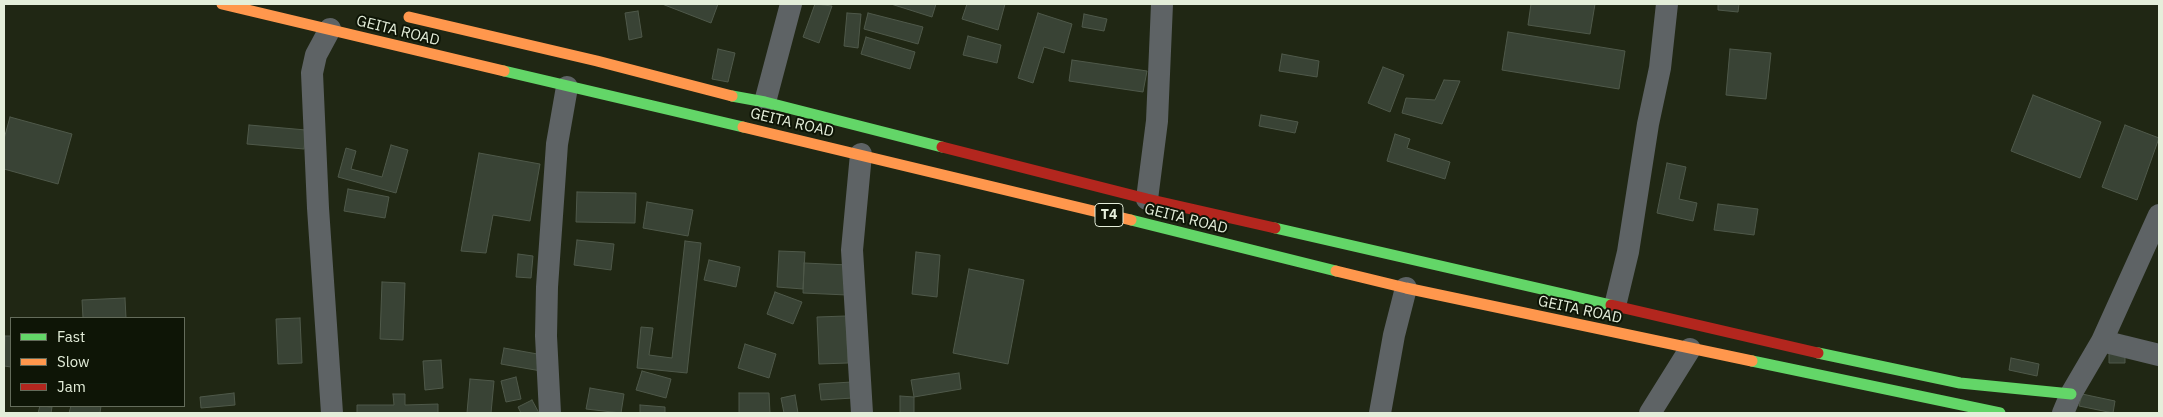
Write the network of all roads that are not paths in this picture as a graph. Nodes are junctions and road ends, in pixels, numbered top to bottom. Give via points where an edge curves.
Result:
1 (222, 4) edge
2 (791, 4) edge
3 (1162, 4) edge
4 (1667, 4) edge
5 (409, 17) dead end
6 (330, 29) junction
7 (567, 87) junction
8 (765, 102) junction
9 (861, 154) junction
10 (1147, 199) junction
11 (2159, 215) edge
12 (1406, 288) junction
13 (1615, 306) junction
14 (2102, 342) junction
15 (1690, 349) junction
16 (2159, 355) edge
17 (2067, 404) edge
18 (332, 413) edge
19 (550, 413) edge
20 (862, 413) edge
21 (1380, 413) edge
22 (1650, 413) edge
23 (2000, 413) edge

1 - 6 main road, GEITA ROAD / T4
2 - 8 street
3 - 10 street via 1157,121
4 - 13 street via 1660,68 1628,252
5 - 8 main road
6 - 7 main road, GEITA ROAD / T4
6 - 18 street via 316,55 312,73
7 - 9 main road, GEITA ROAD / T4
7 - 19 street via 557,144 548,277 546,336
8 - 10 main road
9 - 12 main road, GEITA ROAD / T4
9 - 20 street via 852,250
10 - 13 main road
11 - 14 street
12 - 15 main road, GEITA ROAD / T4
12 - 21 street
13 - 17 main road via 1759,341
14 - 16 street
14 - 17 street
15 - 22 street
15 - 23 main road, GEITA ROAD / T4

